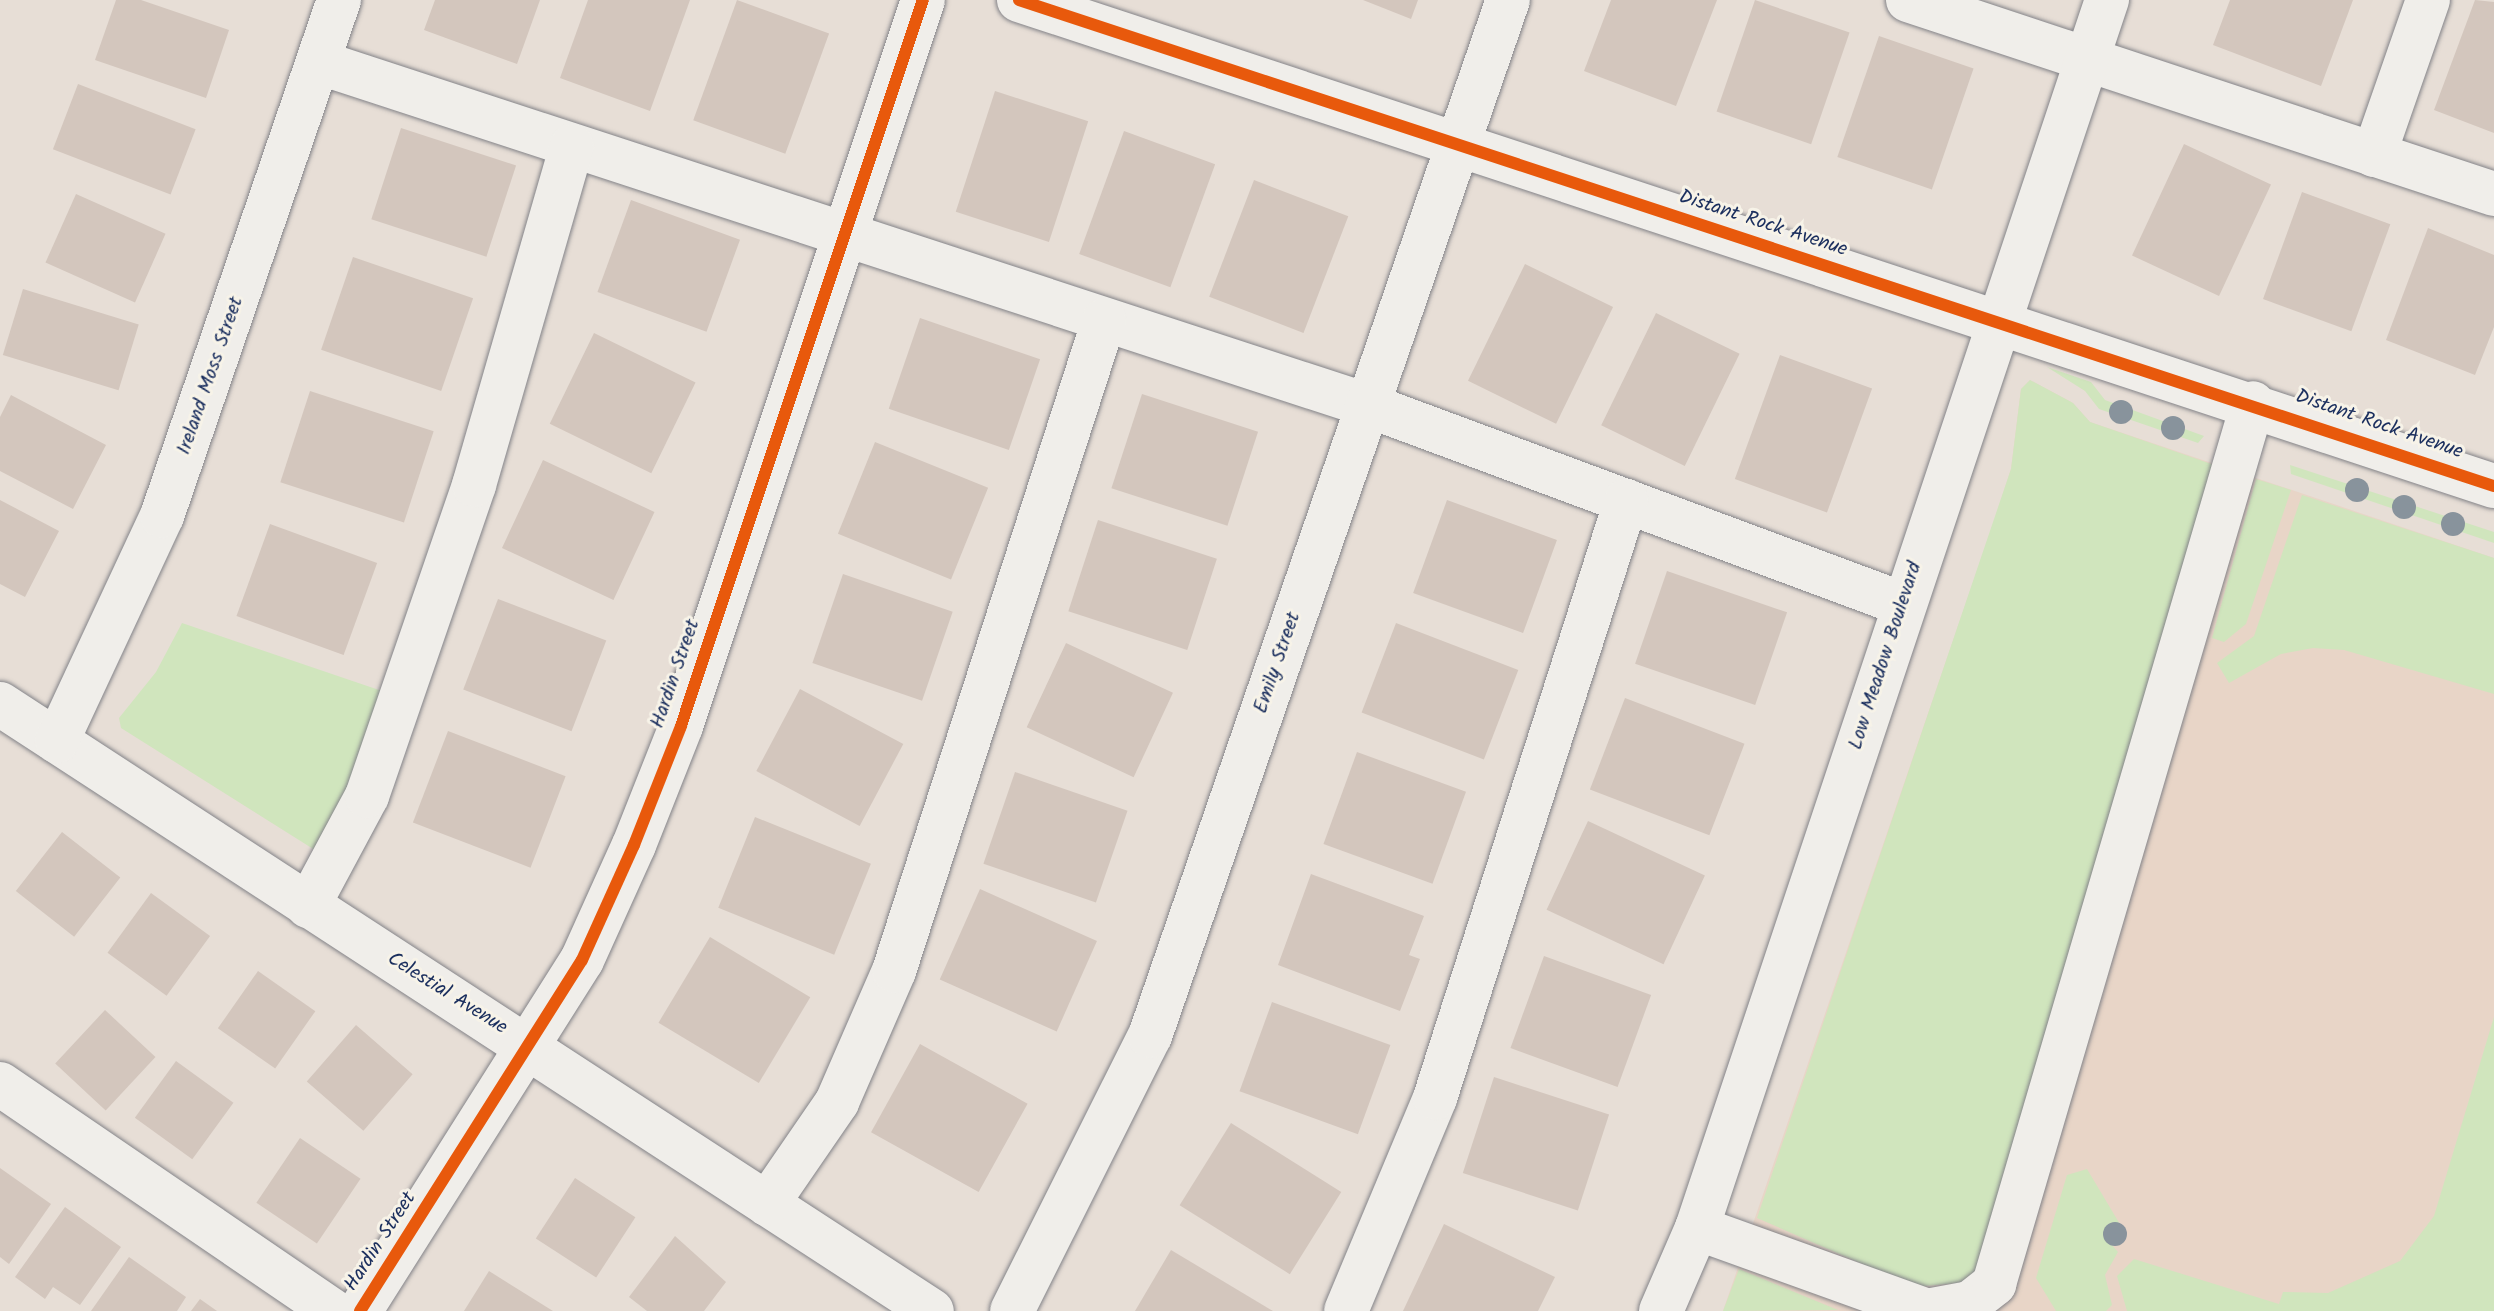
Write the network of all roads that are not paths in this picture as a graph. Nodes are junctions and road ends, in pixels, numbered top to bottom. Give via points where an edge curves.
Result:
1 (339, 0) edge
2 (923, 0) edge
3 (1019, 0) edge
4 (1508, 0) edge
5 (1908, 0) edge
6 (2107, 0) edge
7 (2428, 0) edge
8 (2088, 59) junction
9 (318, 62) junction
10 (1457, 144) junction
11 (572, 146) junction
12 (2374, 155) junction
13 (2494, 194) edge
14 (842, 235) junction
15 (1104, 320) junction
16 (1996, 323) junction
17 (2253, 403) junction
18 (1367, 405) junction
19 (2494, 486) edge
20 (1626, 501) junction
21 (1903, 604) junction
22 (0, 704) edge
23 (57, 741) junction
24 (308, 906) junction
25 (531, 1047) junction
26 (0, 1084) edge
27 (767, 1204) junction
28 (1697, 1228) junction
29 (333, 1311) edge
30 (360, 1311) edge
31 (932, 1311) edge
32 (1012, 1311) edge
33 (1346, 1311) edge
34 (1661, 1311) edge

1 - 9 street, Ireland Moss Street
2 - 14 street, Hardin Street
3 - 10 street, Distant Rock Avenue
4 - 10 street, Emily Street
5 - 8 street
6 - 8 street, Low Meadow Boulevard
7 - 12 street
8 - 12 street
8 - 16 street, Low Meadow Boulevard
9 - 11 street
9 - 23 street, Ireland Moss Street via 162,516
10 - 16 street, Distant Rock Avenue
10 - 18 street, Emily Street
11 - 14 street
11 - 24 street via 474,485 372,782
12 - 13 street
14 - 15 street
14 - 25 street, Hardin Street via 681,726 582,960
15 - 18 street
15 - 27 street via 894,971 837,1102
16 - 17 street, Distant Rock Avenue
16 - 21 street, Low Meadow Boulevard
17 - 19 street, Distant Rock Avenue
17 - 28 street via 1994,1284 1970,1303 1927,1311
18 - 20 street
18 - 32 street, Emily Street via 1150,1036
20 - 21 street
20 - 33 street via 1435,1098
21 - 28 street, Low Meadow Boulevard
22 - 23 street, Celestial Avenue
23 - 24 street, Celestial Avenue
24 - 25 street, Celestial Avenue
25 - 27 street, Celestial Avenue
25 - 30 street, Hardin Street
26 - 29 street, Hardin Street
27 - 31 street, Celestial Avenue
28 - 34 street, Low Meadow Boulevard

